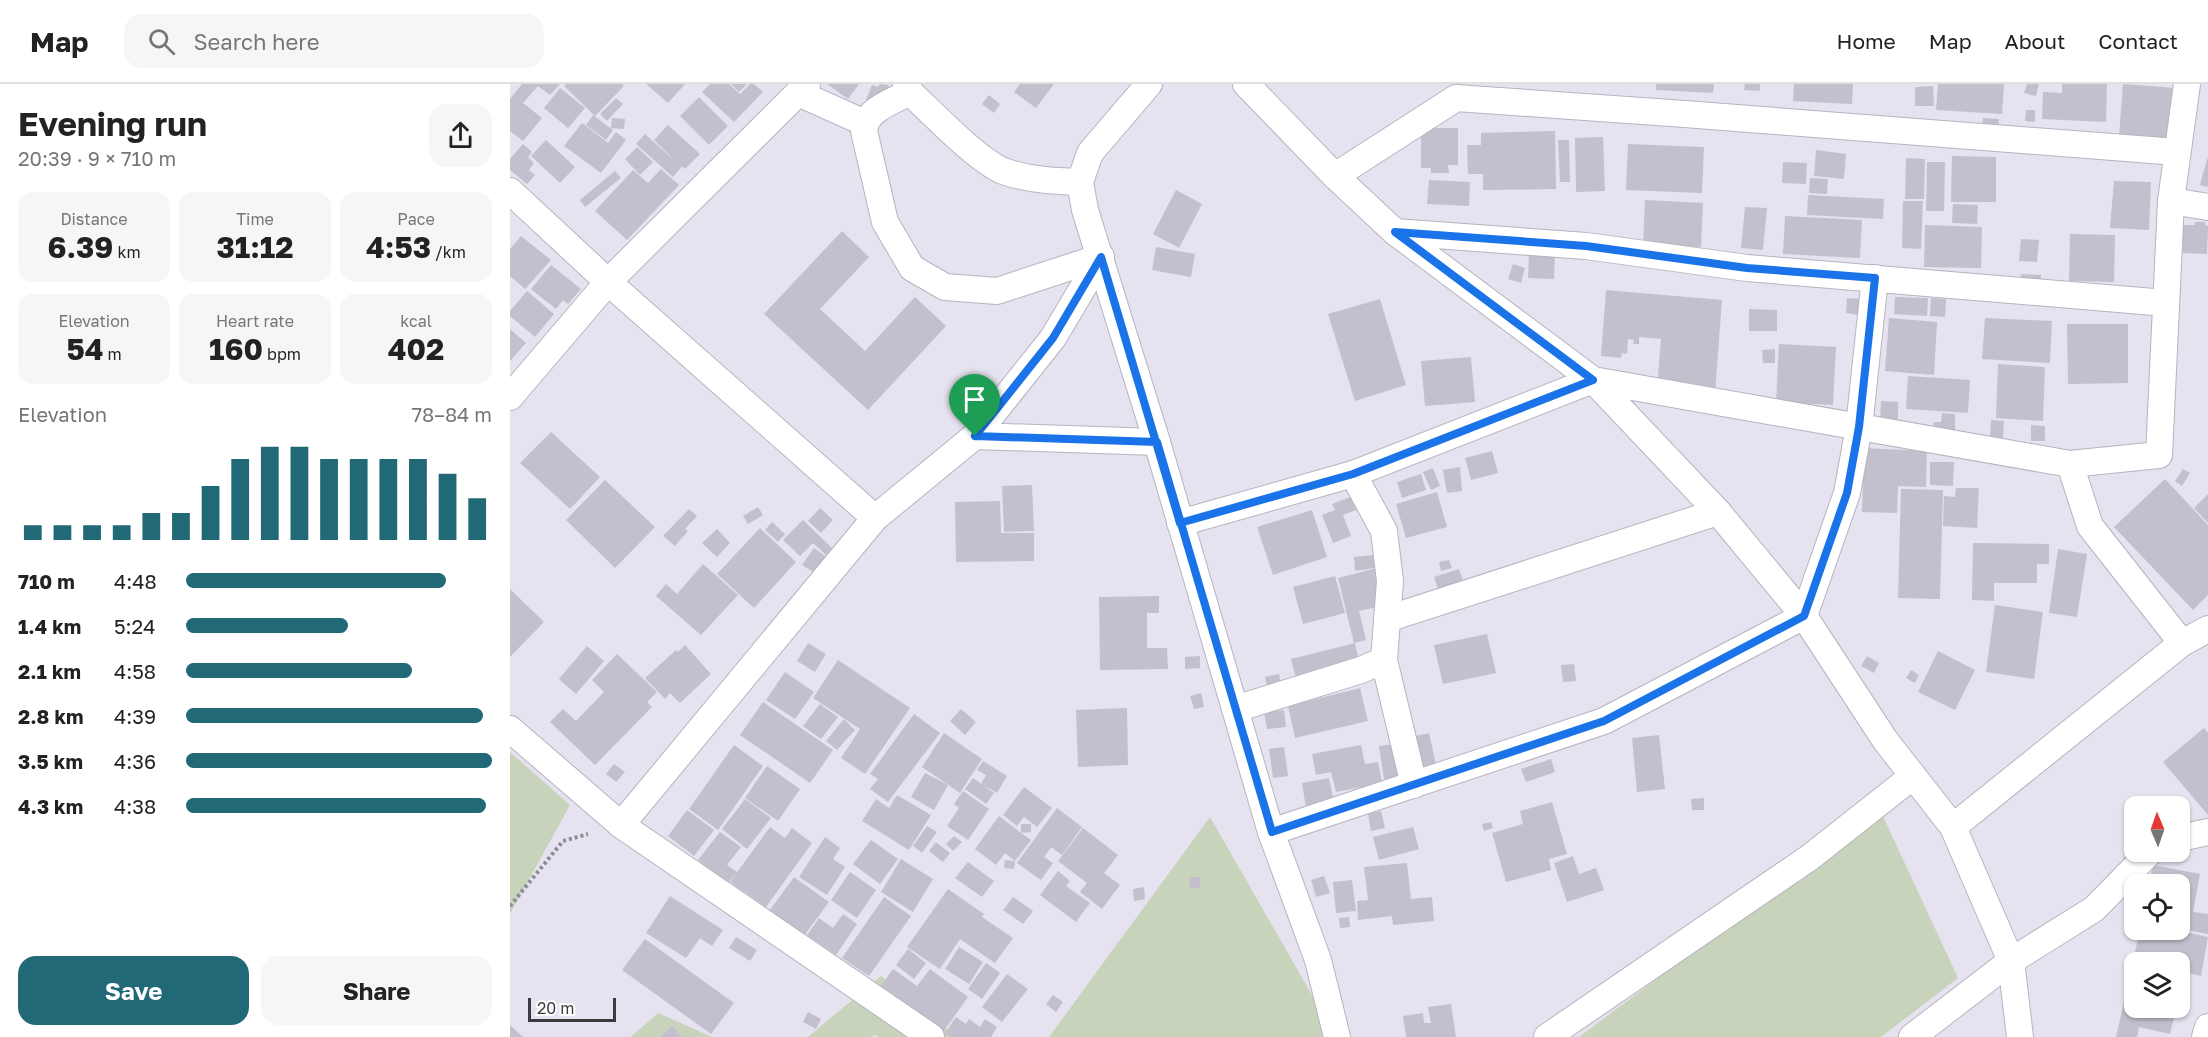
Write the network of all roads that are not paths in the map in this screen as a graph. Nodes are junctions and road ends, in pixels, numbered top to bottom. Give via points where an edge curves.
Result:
1 (1149, 84) edge
2 (1246, 84) edge
3 (2187, 84) edge
4 (908, 88) edge
5 (802, 89) edge
6 (865, 123) junction
7 (2177, 152) junction
8 (1335, 176) junction
9 (1080, 183) junction
10 (510, 191) edge
11 (2172, 201) junction
12 (2208, 207) edge
13 (1395, 232) junction
14 (1101, 257) junction
15 (1875, 278) junction
16 (608, 282) junction
17 (2166, 303) junction
18 (1593, 380) junction
19 (510, 397) edge
20 (1859, 427) junction
21 (975, 436) junction
22 (1157, 442) junction
23 (2070, 464) junction
24 (1353, 474) junction
25 (1718, 512) junction
26 (875, 518) junction
27 (1180, 523) junction
28 (1804, 616) junction
29 (1388, 619) junction
30 (2208, 629) edge
31 (2182, 643) junction
32 (1384, 660) junction
33 (1236, 709) junction
34 (510, 729) edge
35 (1914, 776) junction
36 (1414, 785) junction
37 (621, 825) junction
38 (1953, 827) junction
39 (1272, 832) junction
40 (2208, 832) edge
41 (2190, 836) edge
42 (2140, 862) edge
43 (2011, 961) junction
44 (2208, 1027) edge
45 (931, 1037) edge
46 (1337, 1037) edge
47 (1547, 1037) edge
48 (1912, 1037) edge
49 (2020, 1037) edge
50 (2205, 1037) edge

1 - 9 street via 1090,153
2 - 8 street
3 - 7 street
4 - 6 street via 869,115
4 - 9 street via 978,154 1004,172
5 - 6 street
5 - 16 street
6 - 14 street via 885,222 912,268 945,287 997,291
7 - 8 street via 1456,98
7 - 11 street
8 - 13 street
9 - 14 street
10 - 16 street
11 - 12 street
11 - 17 street
13 - 15 street via 1586,246 1747,268
13 - 18 street
14 - 21 street via 1053,338
14 - 22 street
15 - 17 street
15 - 20 street
16 - 19 street
16 - 26 street
17 - 23 street via 2159,455
18 - 20 street
18 - 24 street
18 - 25 street
20 - 23 street
20 - 28 street via 1847,493
21 - 22 street
21 - 26 street
22 - 27 street
23 - 31 street via 2090,526
24 - 27 street
24 - 29 street via 1384,531 1390,581
25 - 28 street
25 - 29 street
26 - 37 street
27 - 33 street
28 - 35 street
28 - 36 street via 1604,721
29 - 32 street
30 - 31 street
31 - 38 street
32 - 33 street
32 - 36 street
33 - 39 street
34 - 37 street
35 - 38 street
35 - 47 street via 1809,858
36 - 39 street
37 - 45 street
38 - 43 street
39 - 46 street via 1318,960
40 - 41 street
42 - 43 street via 2094,909
43 - 48 street
43 - 49 street
44 - 50 street

